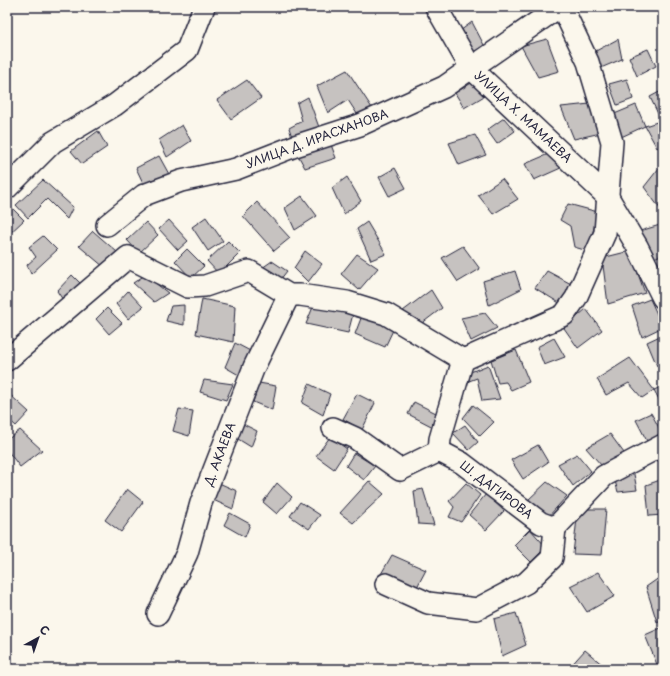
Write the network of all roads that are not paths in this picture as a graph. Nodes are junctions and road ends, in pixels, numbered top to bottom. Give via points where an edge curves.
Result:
1 (204, 7) edge
2 (436, 7) edge
3 (560, 7) edge
4 (471, 68) junction
5 (7, 188) edge
6 (608, 197) junction
7 (107, 225) dead end
8 (289, 295) junction
9 (663, 298) edge
10 (7, 360) edge
11 (463, 360) junction
12 (333, 428) dead end
13 (663, 445) edge
14 (439, 450) junction
15 (555, 528) junction
16 (386, 584) dead end
17 (158, 614) dead end

1 - 5 street via 187,50 115,106 53,142
2 - 4 street, УЛИЦА Х. МАМАЕВА
3 - 4 street, УЛИЦА Д. ИРАСХАНОВА
3 - 6 street via 588,62 612,142
4 - 6 street, УЛИЦА Х. МАМАЕВА
4 - 7 street, УЛИЦА Д. ИРАСХАНОВА via 444,87 360,125 236,168 181,181 144,195
6 - 9 street, УЛИЦА Х. МАМАЕВА via 637,246
6 - 11 street via 605,234 576,298 564,315
8 - 10 street via 249,271 205,286 188,287 128,258
8 - 11 street via 347,302 386,314
8 - 17 street, Д. АКАЕВА via 254,367 201,503 186,553
11 - 14 street
12 - 14 street via 356,438 400,470
13 - 15 street via 604,476
14 - 15 street, Ш. ДАГИРОВА via 462,463 541,523
15 - 16 street via 552,558 526,583 477,609 428,603

